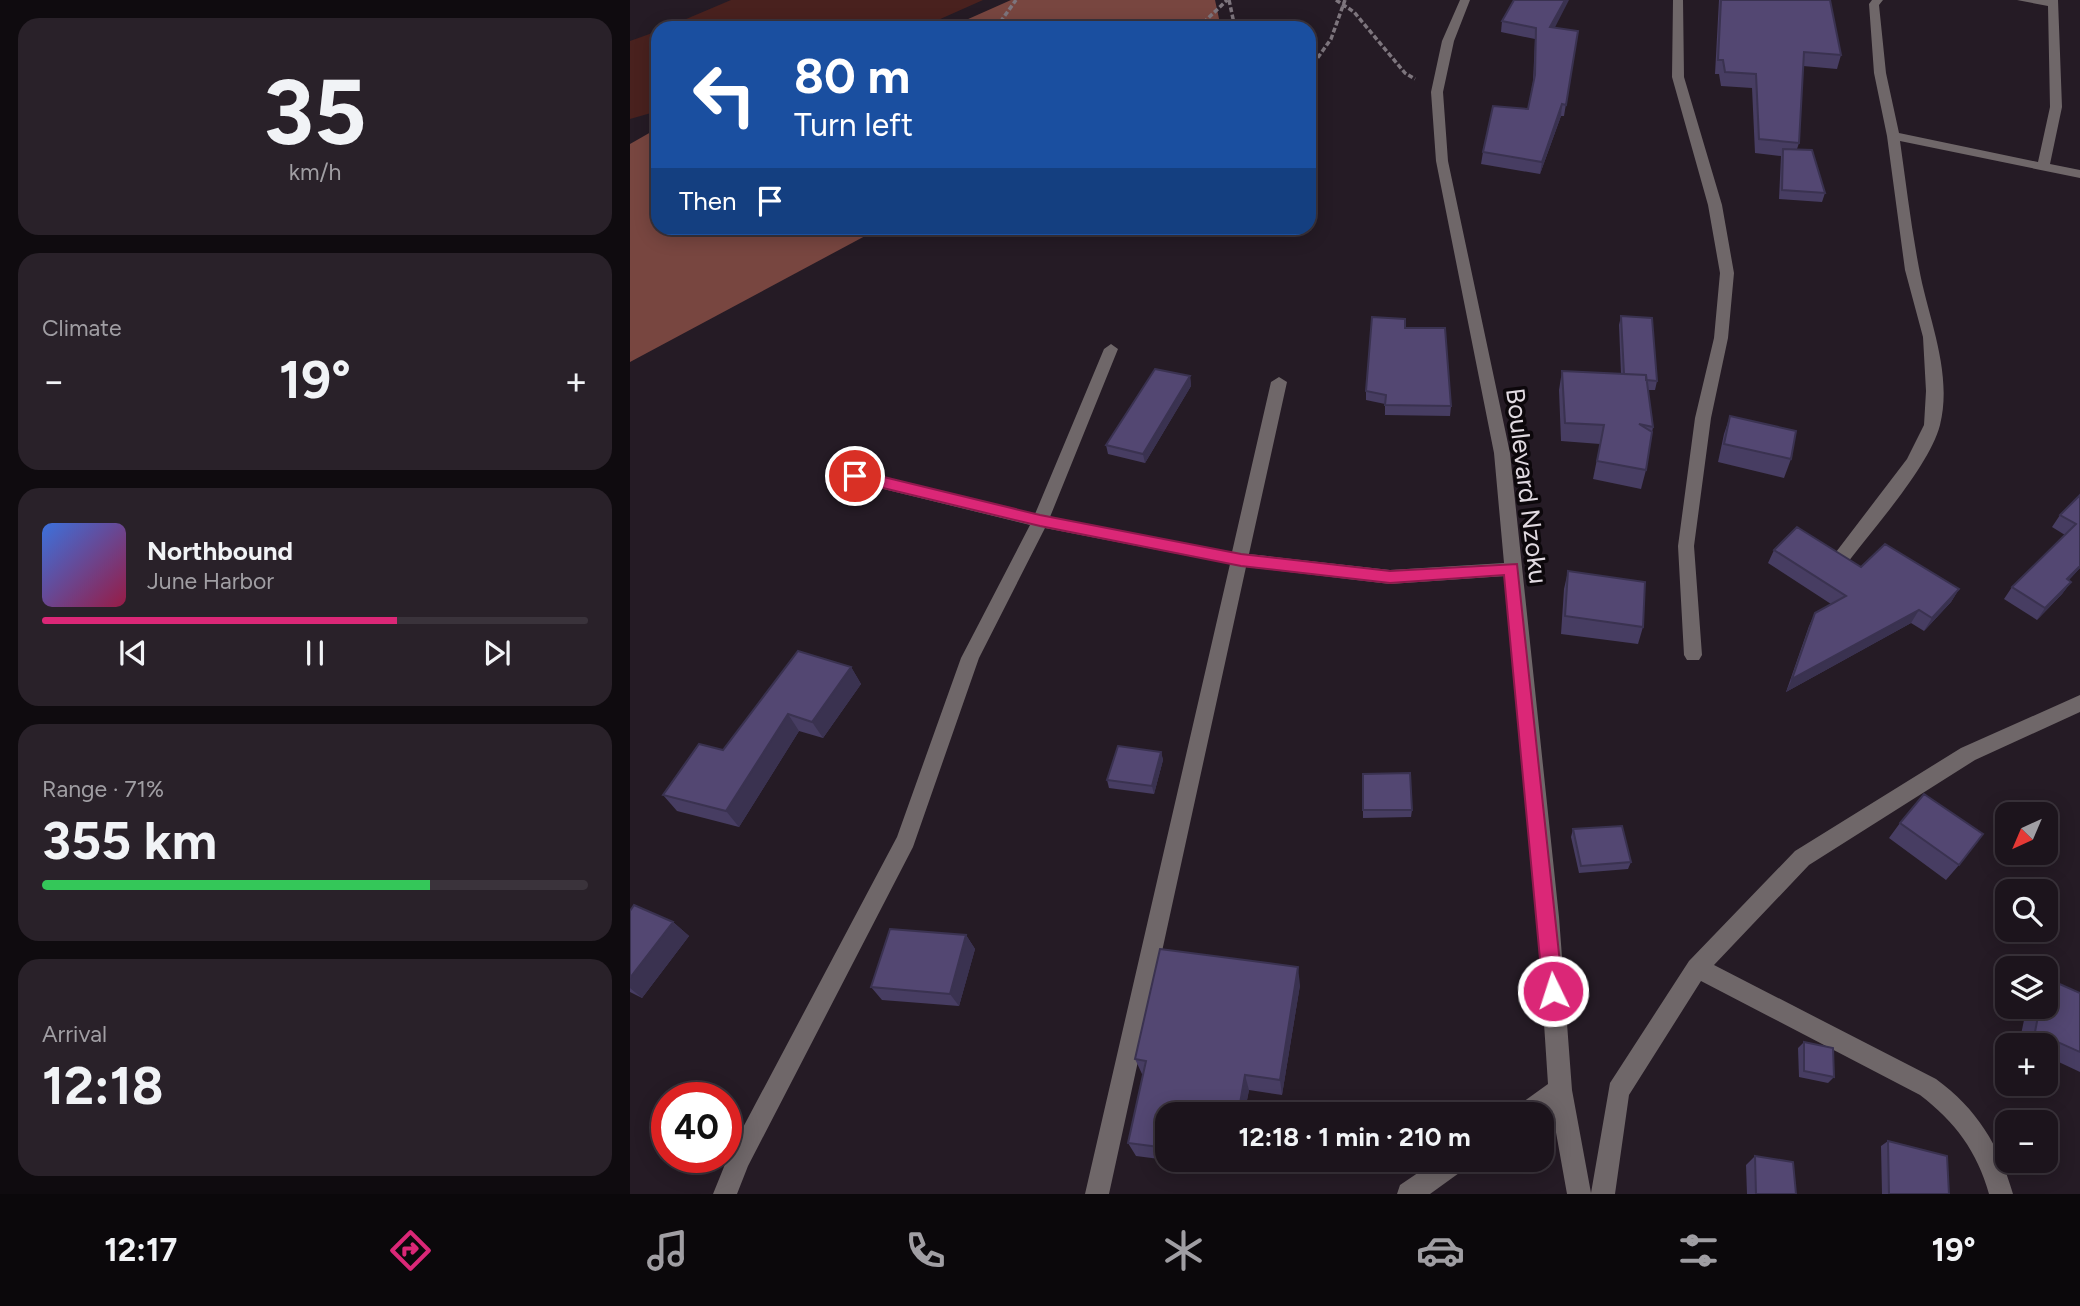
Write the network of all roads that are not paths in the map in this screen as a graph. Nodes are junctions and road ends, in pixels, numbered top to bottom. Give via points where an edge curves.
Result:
1 (1465, 0) edge
2 (1678, 0) edge
3 (1878, 0) edge
4 (2022, 0) edge
5 (2054, 2) edge
6 (1893, 136) junction
7 (2043, 166) junction
8 (2080, 174) edge
9 (1111, 349) dead end
10 (1279, 382) dead end
11 (855, 476) dead end
12 (1040, 521) junction
13 (1241, 560) junction
14 (1839, 561) edge
15 (1511, 569) junction
16 (1693, 654) dead end
17 (2080, 703) edge
18 (1697, 968) junction
19 (1560, 1090) junction
20 (1543, 1102) edge
21 (1441, 1172) edge
22 (725, 1194) edge
23 (1097, 1194) edge
24 (1409, 1194) edge
25 (1579, 1194) edge
26 (1604, 1194) edge
27 (2001, 1194) edge

1 - 15 street, Boulevard Nzoku via 1448,41 1437,92 1442,161 1502,453
2 - 16 street via 1678,77 1714,205 1727,273 1721,338 1703,418 1686,546
3 - 6 street via 1874,4 1880,73
4 - 5 street
5 - 7 street via 2056,107
6 - 7 street
6 - 14 street via 1912,270 1930,337 1931,425 1914,463
7 - 8 street
9 - 12 street
10 - 13 street
11 - 12 street
12 - 13 street
12 - 22 street via 970,658 906,840 738,1160
13 - 15 street via 1390,577
13 - 23 street
15 - 19 street, Boulevard Nzoku via 1548,917
17 - 18 street via 1968,754 1802,858
18 - 26 street via 1618,1091
18 - 27 street via 1953,1104 1976,1130 1994,1164
19 - 20 street
19 - 25 street, Boulevard Nzoku
21 - 24 street

